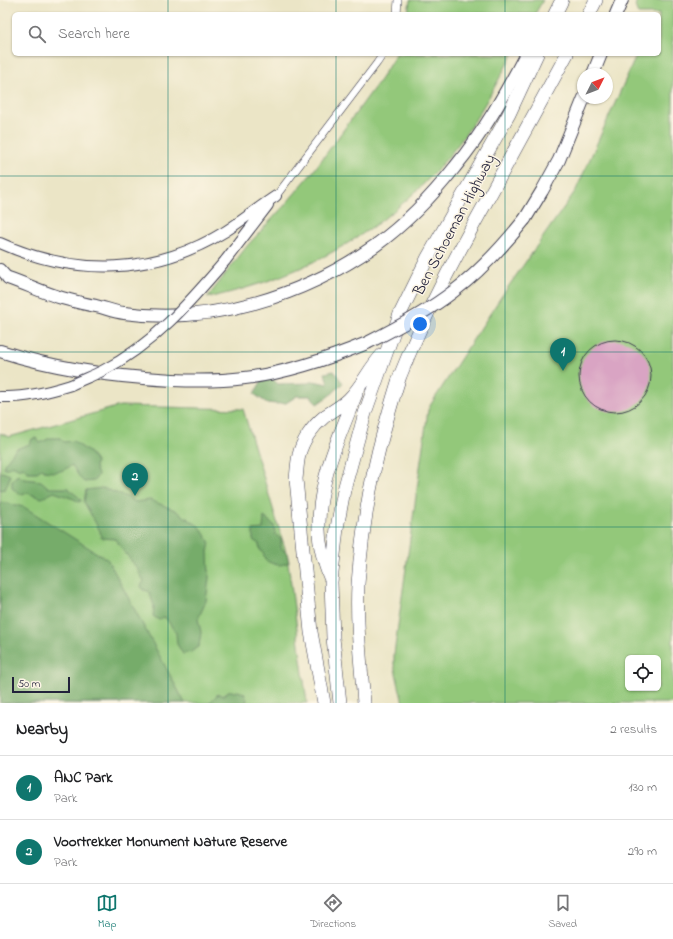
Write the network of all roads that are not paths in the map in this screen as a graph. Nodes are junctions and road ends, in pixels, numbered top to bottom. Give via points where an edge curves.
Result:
1 (398, 0) edge
2 (558, 0) edge
3 (562, 0) edge
4 (596, 0) edge
5 (622, 0) edge
6 (397, 12) edge
7 (549, 12) edge
8 (556, 12) edge
9 (589, 12) edge
10 (617, 12) edge
11 (382, 56) edge
12 (525, 56) edge
13 (536, 56) edge
14 (566, 56) edge
15 (600, 56) edge
16 (595, 68) edge
17 (582, 104) edge
18 (276, 196) junction
19 (0, 243) edge
20 (3, 273) edge
21 (0, 350) edge
22 (386, 351) junction
23 (359, 387) junction
24 (0, 397) edge
25 (332, 582) junction
26 (324, 703) edge
27 (340, 703) edge
28 (364, 703) edge

1 - 6 street
2 - 7 main road
3 - 8 highway
4 - 9 highway
5 - 10 main road
11 - 18 street
12 - 20 main road via 496,110 476,139 416,211 377,244 347,264 308,284 238,308 196,315 159,316 122,313 61,298
13 - 22 highway, Ben Schoeman Highway via 509,114 427,259 400,314
14 - 28 highway, Ben Schoeman Highway via 450,267 423,322 388,415 369,494 358,586
15 - 16 main road
17 - 21 main road, bridge via 559,160 526,219 505,245 454,292 416,317 367,343 290,370 245,378 195,381 146,379 83,371 25,359
18 - 19 main road via 226,231 196,247 132,266 89,267 59,262 32,256
18 - 24 main road, bridge via 188,304 147,342 102,371 71,385 16,398
22 - 23 highway via 366,374
22 - 25 highway, Ben Schoeman Highway via 365,413 344,490 337,528
23 - 25 highway via 328,471 320,505 318,524 321,545 324,563
23 - 26 highway via 348,400 320,420 312,430 299,455 296,480 311,632
25 - 27 highway, Ben Schoeman Highway via 333,638

